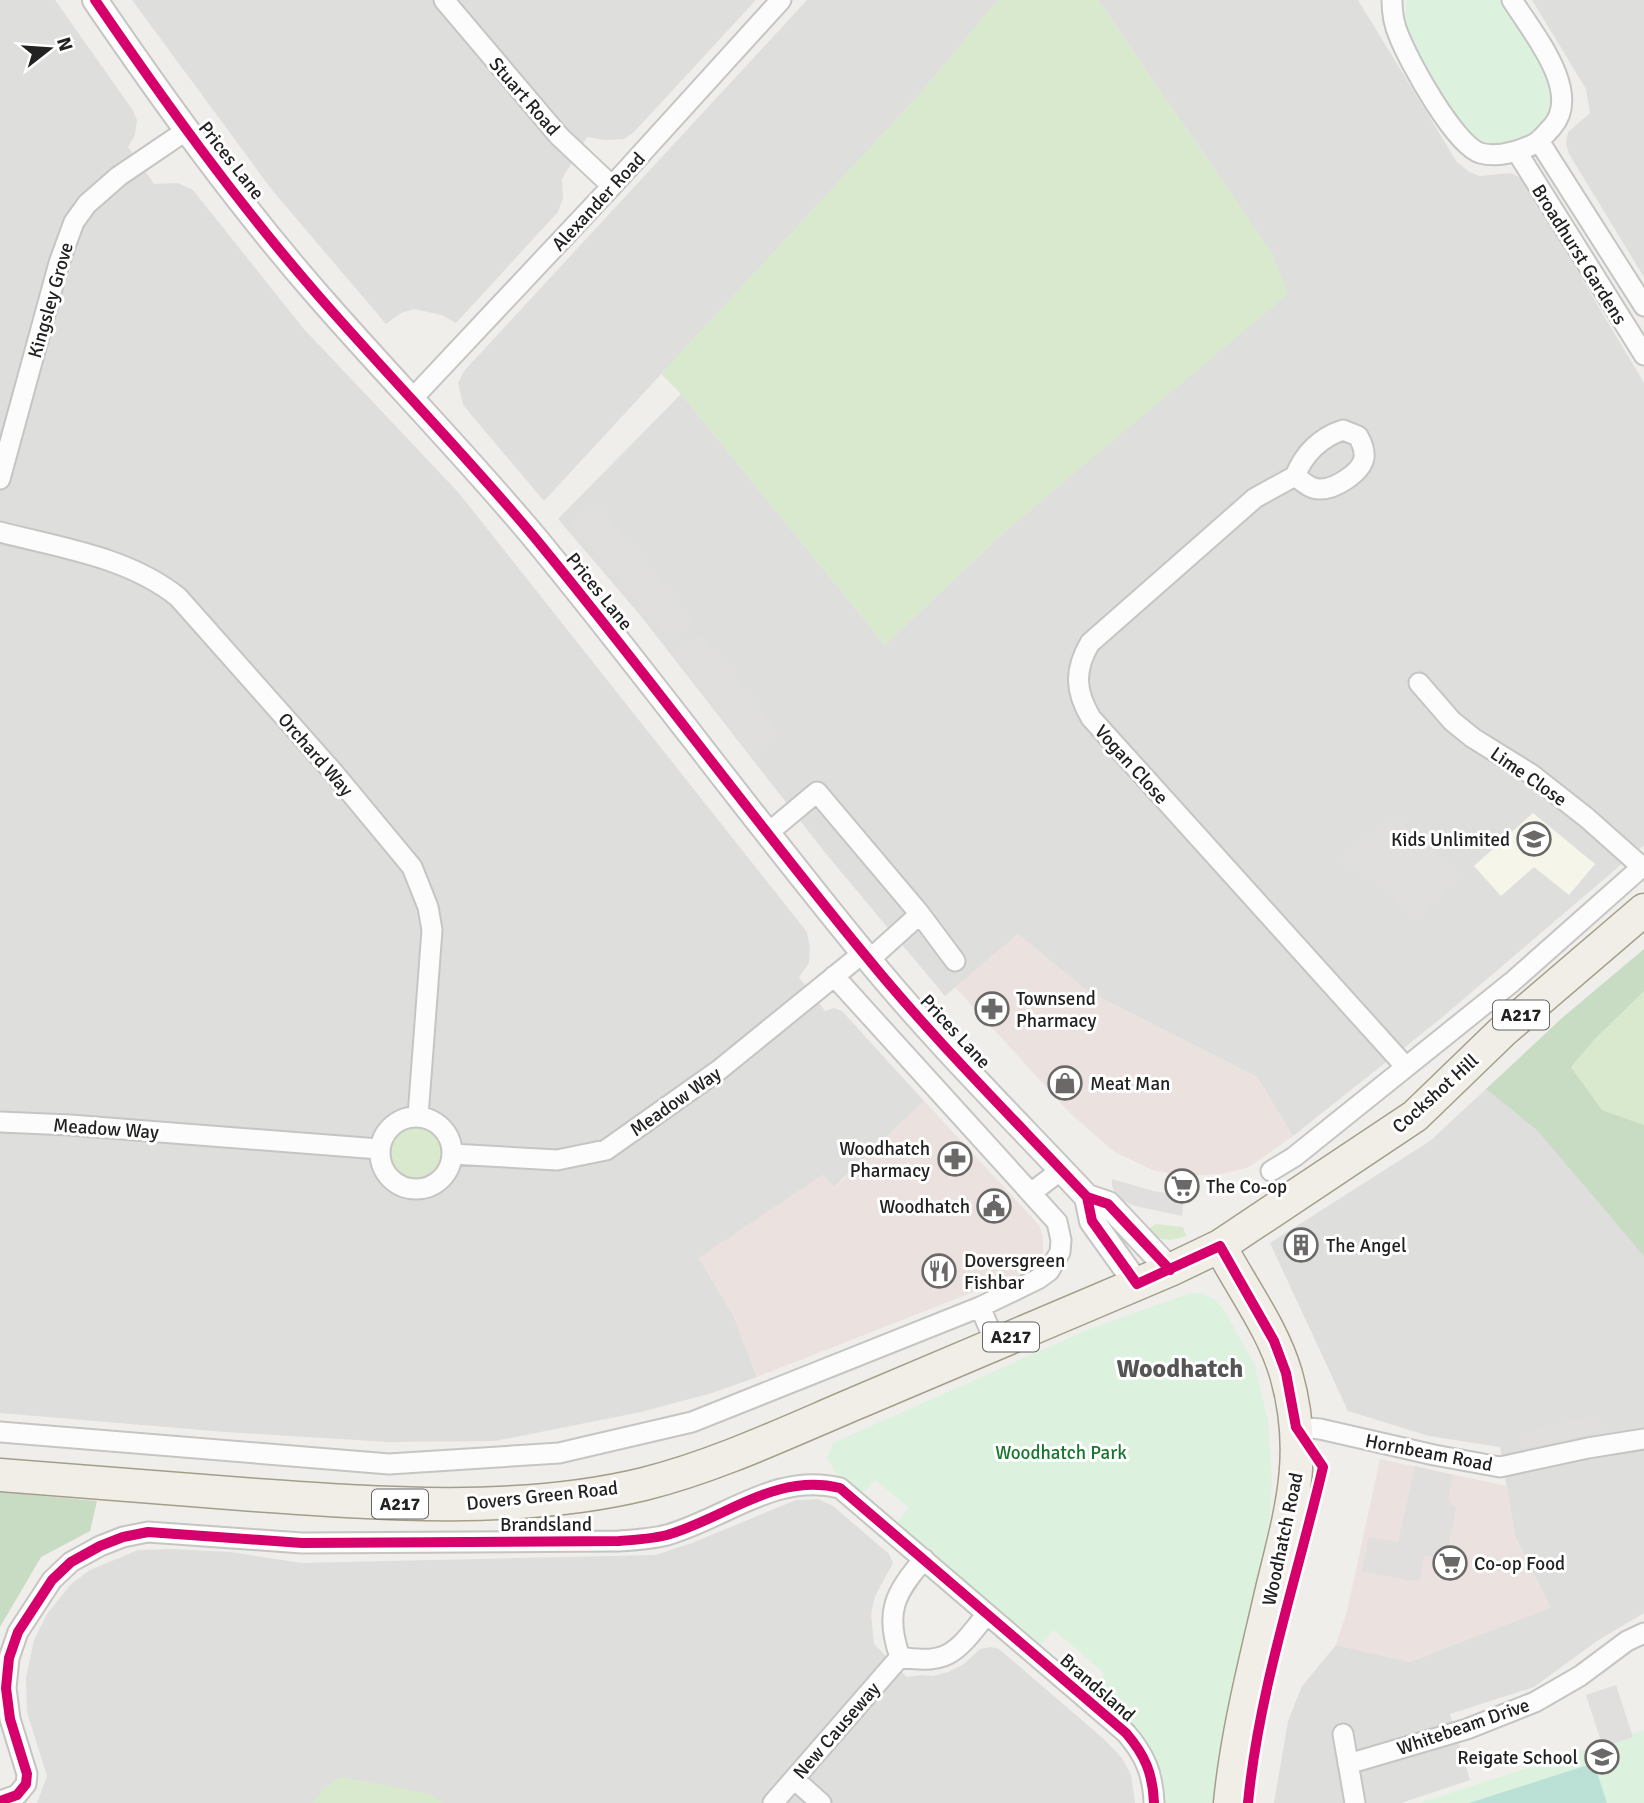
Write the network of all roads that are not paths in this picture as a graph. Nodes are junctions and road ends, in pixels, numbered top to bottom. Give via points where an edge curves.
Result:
1 (95, 0) edge
2 (444, 0) edge
3 (781, 0) edge
4 (1392, 0) edge
5 (1512, 0) edge
6 (187, 131) junction
7 (1539, 141) junction
8 (1517, 152) junction
9 (612, 186) junction
10 (1644, 306) edge
11 (1644, 355) edge
12 (412, 399) junction
13 (1295, 476) dead end
14 (0, 479) edge
15 (0, 532) edge
16 (1419, 683) dead end
17 (768, 833) junction
18 (1643, 866) edge
19 (1644, 910) edge
20 (919, 914) junction
21 (866, 956) junction
22 (955, 961) dead end
23 (834, 976) junction
24 (1405, 1066) junction
25 (418, 1116) junction
26 (0, 1122) edge
27 (379, 1149) junction
28 (452, 1154) junction
29 (1061, 1170) junction
30 (1271, 1171) dead end
31 (1031, 1193) junction
32 (1087, 1197) junction
33 (1220, 1246) junction
34 (1170, 1270) junction
35 (1136, 1284) junction
36 (980, 1307) junction
37 (996, 1344) junction
38 (1296, 1427) junction
39 (0, 1432) edge
40 (1644, 1439) edge
41 (0, 1475) edge
42 (924, 1559) junction
43 (986, 1615) junction
44 (1644, 1633) edge
45 (900, 1657) junction
46 (1343, 1734) dead end
47 (1348, 1764) junction
48 (794, 1779) junction
49 (0, 1801) edge
50 (773, 1803) edge
51 (821, 1803) edge
52 (1154, 1803) edge
53 (1230, 1803) edge
54 (1354, 1803) edge

1 - 6 street, Prices Lane
2 - 9 street, Stuart Road via 559,136
3 - 9 street, Alexander Road
4 - 8 street via 1399,38 1424,86 1459,135 1480,153
5 - 7 street via 1563,90 1557,122
6 - 12 street, Prices Lane via 315,293
6 - 14 street, Kingsley Grove via 119,176 74,222
7 - 8 street
7 - 10 street, Broadhurst Gardens
8 - 11 street, Broadhurst Gardens
9 - 12 street, Alexander Road
12 - 17 street, Prices Lane via 532,534
13 - 24 street, Vogan Close via 1255,498 1090,643 1079,666 1078,691 1091,718
15 - 25 street, Orchard Way via 127,566 160,582 334,773 412,867 432,930
16 - 18 street, Lime Close via 1452,721 1531,774
17 - 20 street via 817,792
17 - 21 street, Prices Lane
18 - 24 street, Cockshot Hill via 1512,982
19 - 33 main road, Cockshot Hill / A217 via 1504,1030 1415,1116
20 - 21 street, Meadow Way
20 - 22 street
21 - 23 street, Meadow Way
21 - 29 street, Prices Lane
23 - 28 street, Meadow Way via 719,1070 606,1150 557,1160
23 - 31 street
24 - 30 street, Cockshot Hill
25 - 27 street via 392,1125
25 - 28 street via 443,1128
26 - 27 street, Meadow Way
27 - 28 street via 392,1181 414,1189 444,1175
29 - 31 street
29 - 32 street, Prices Lane
31 - 36 street, Dovers Green Road via 1057,1222 1060,1252 1038,1279
32 - 34 street, Prices Lane via 1108,1204
32 - 35 street, Prices Lane via 1092,1221
33 - 34 main road, Cockshot Hill / A217
33 - 38 main road, Woodhatch Road via 1274,1341 1286,1373
34 - 35 main road, Dovers Green Road / A217
35 - 37 main road, Dovers Green Road / A217
36 - 37 street
36 - 39 street, Dovers Green Road via 692,1422 559,1453 389,1464
37 - 41 main road, Dovers Green Road / A217 via 690,1470 592,1493 458,1504 379,1504
38 - 40 street, Hornbeam Road via 1500,1467
38 - 53 main road, Woodhatch Road via 1298,1461 1292,1515 1245,1706
42 - 43 street, Brandsland
42 - 45 street via 895,1599 891,1616
42 - 49 street, Brandsland via 840,1489 820,1484 774,1490 667,1535 619,1541 302,1543 148,1532 123,1537 71,1562 52,1580 18,1632 6,1688 27,1774 22,1791
43 - 45 street via 953,1653 915,1660
43 - 52 street, Brandsland via 1126,1733 1149,1767
44 - 47 street, Whitebeam Drive via 1535,1702 1467,1729
45 - 48 street, New Causeway
46 - 47 street
47 - 54 street
48 - 50 street, New Causeway
48 - 51 street

